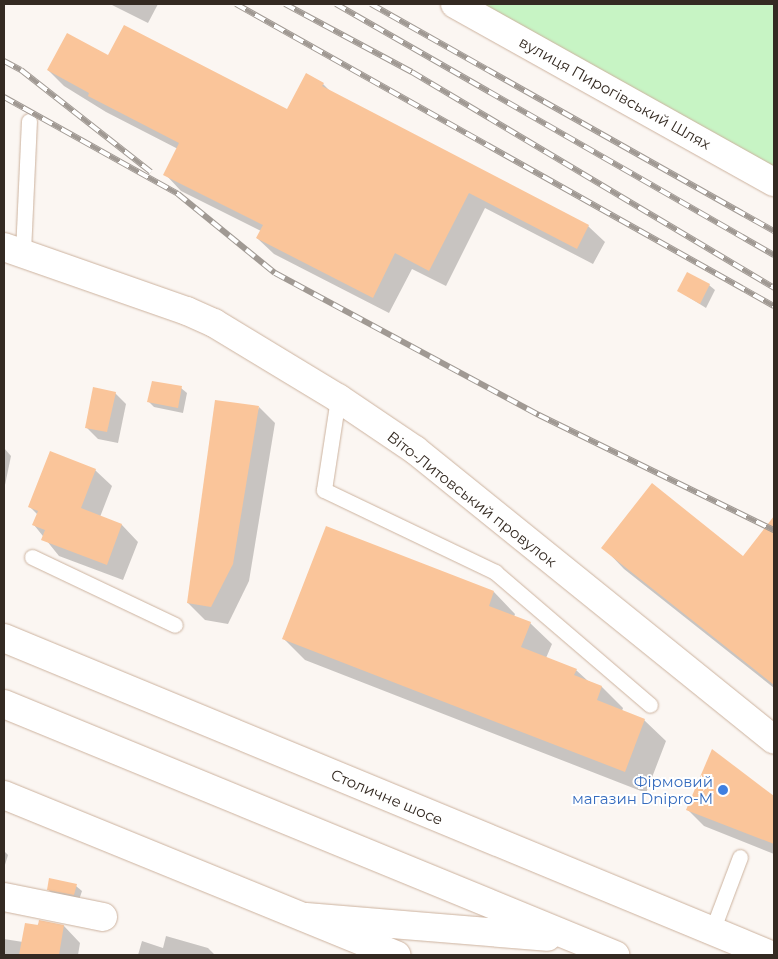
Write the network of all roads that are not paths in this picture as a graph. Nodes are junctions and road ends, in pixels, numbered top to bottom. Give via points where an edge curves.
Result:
1 (455, 4) edge
2 (29, 122) dead end
3 (774, 182) edge
4 (14, 249) edge
5 (338, 398) junction
6 (32, 557) dead end
7 (175, 625) dead end
8 (4, 638) edge
9 (4, 704) edge
10 (650, 705) dead end
11 (774, 740) edge
12 (4, 795) edge
13 (740, 857) dead end
14 (4, 897) edge
15 (103, 917) dead end
16 (306, 917) junction
17 (712, 931) junction
18 (574, 939) junction
19 (397, 955) edge
20 (614, 955) edge
21 (771, 955) edge

1 - 3 main road, вулиця Пирогівський Шлях
2 - 4 lane
4 - 5 main road, Віто-Литовський провулок via 214,323
5 - 10 lane via 324,490 495,572
5 - 11 main road, Віто-Литовський провулок via 415,450
6 - 7 lane
8 - 17 main road, Столичне шосе
9 - 18 main road
12 - 16 main road
13 - 17 lane
14 - 15 main road
16 - 18 main road
16 - 19 main road
17 - 21 main road, Столичне шосе
18 - 20 main road

